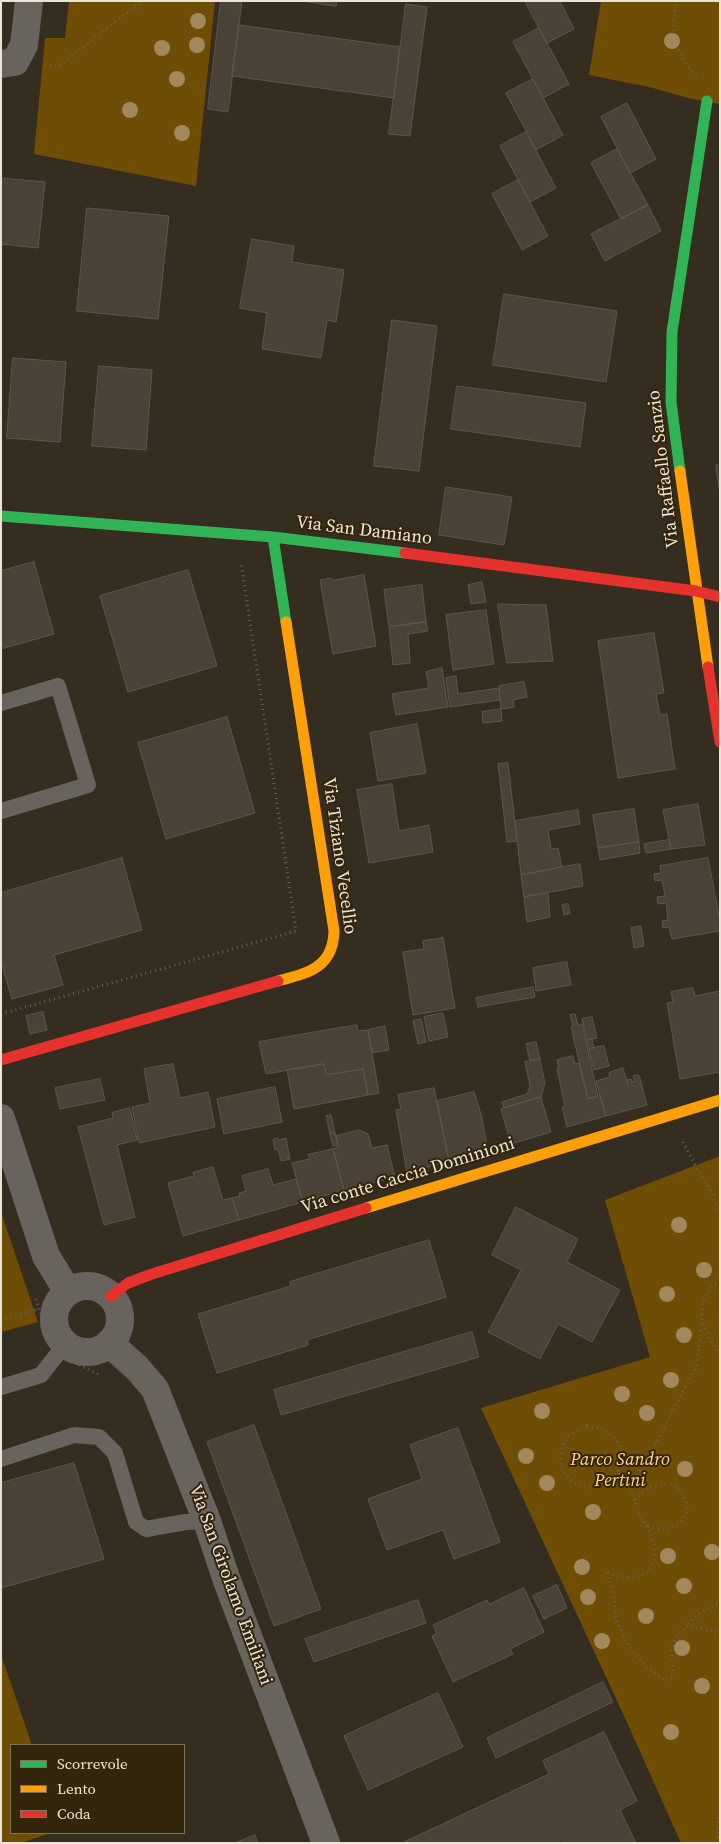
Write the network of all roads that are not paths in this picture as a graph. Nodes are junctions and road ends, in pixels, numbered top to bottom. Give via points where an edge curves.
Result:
1 (29, 1) edge
2 (8, 63) edge
3 (707, 101) dead end
4 (1, 516) edge
5 (273, 537) junction
6 (696, 591) junction
7 (720, 597) edge
8 (1, 702) edge
9 (720, 742) edge
10 (1, 811) edge
11 (1, 1060) edge
12 (720, 1100) edge
13 (1, 1118) edge
14 (68, 1292) junction
15 (111, 1296) junction
16 (109, 1343) junction
17 (64, 1348) junction
18 (1, 1387) edge
19 (1, 1459) edge
20 (207, 1522) junction
21 (326, 1843) edge

1 - 2 street via 24,45
3 - 6 street, Via Raffaello Sanzio via 672,332 671,402
4 - 5 street, Via San Damiano
5 - 6 street, Via San Damiano
5 - 11 street, Via Tiziano Vecellio via 334,931 330,955 311,972
6 - 7 street, Via San Damiano
6 - 9 street, Via Raffaello Sanzio
8 - 10 lane via 58,686 88,785
12 - 15 street, Via conte Caccia Dominioni via 152,1274 128,1283
13 - 14 street via 46,1256
14 - 15 street via 91,1286
14 - 17 street via 58,1303 54,1319
15 - 16 street via 118,1309 120,1324
16 - 17 street via 89,1351
16 - 20 street, Via San Girolamo Emiliani via 155,1389
17 - 18 lane via 41,1375
19 - 20 lane via 74,1435 99,1436 115,1453 136,1522 146,1529
20 - 21 street, Via San Girolamo Emiliani

